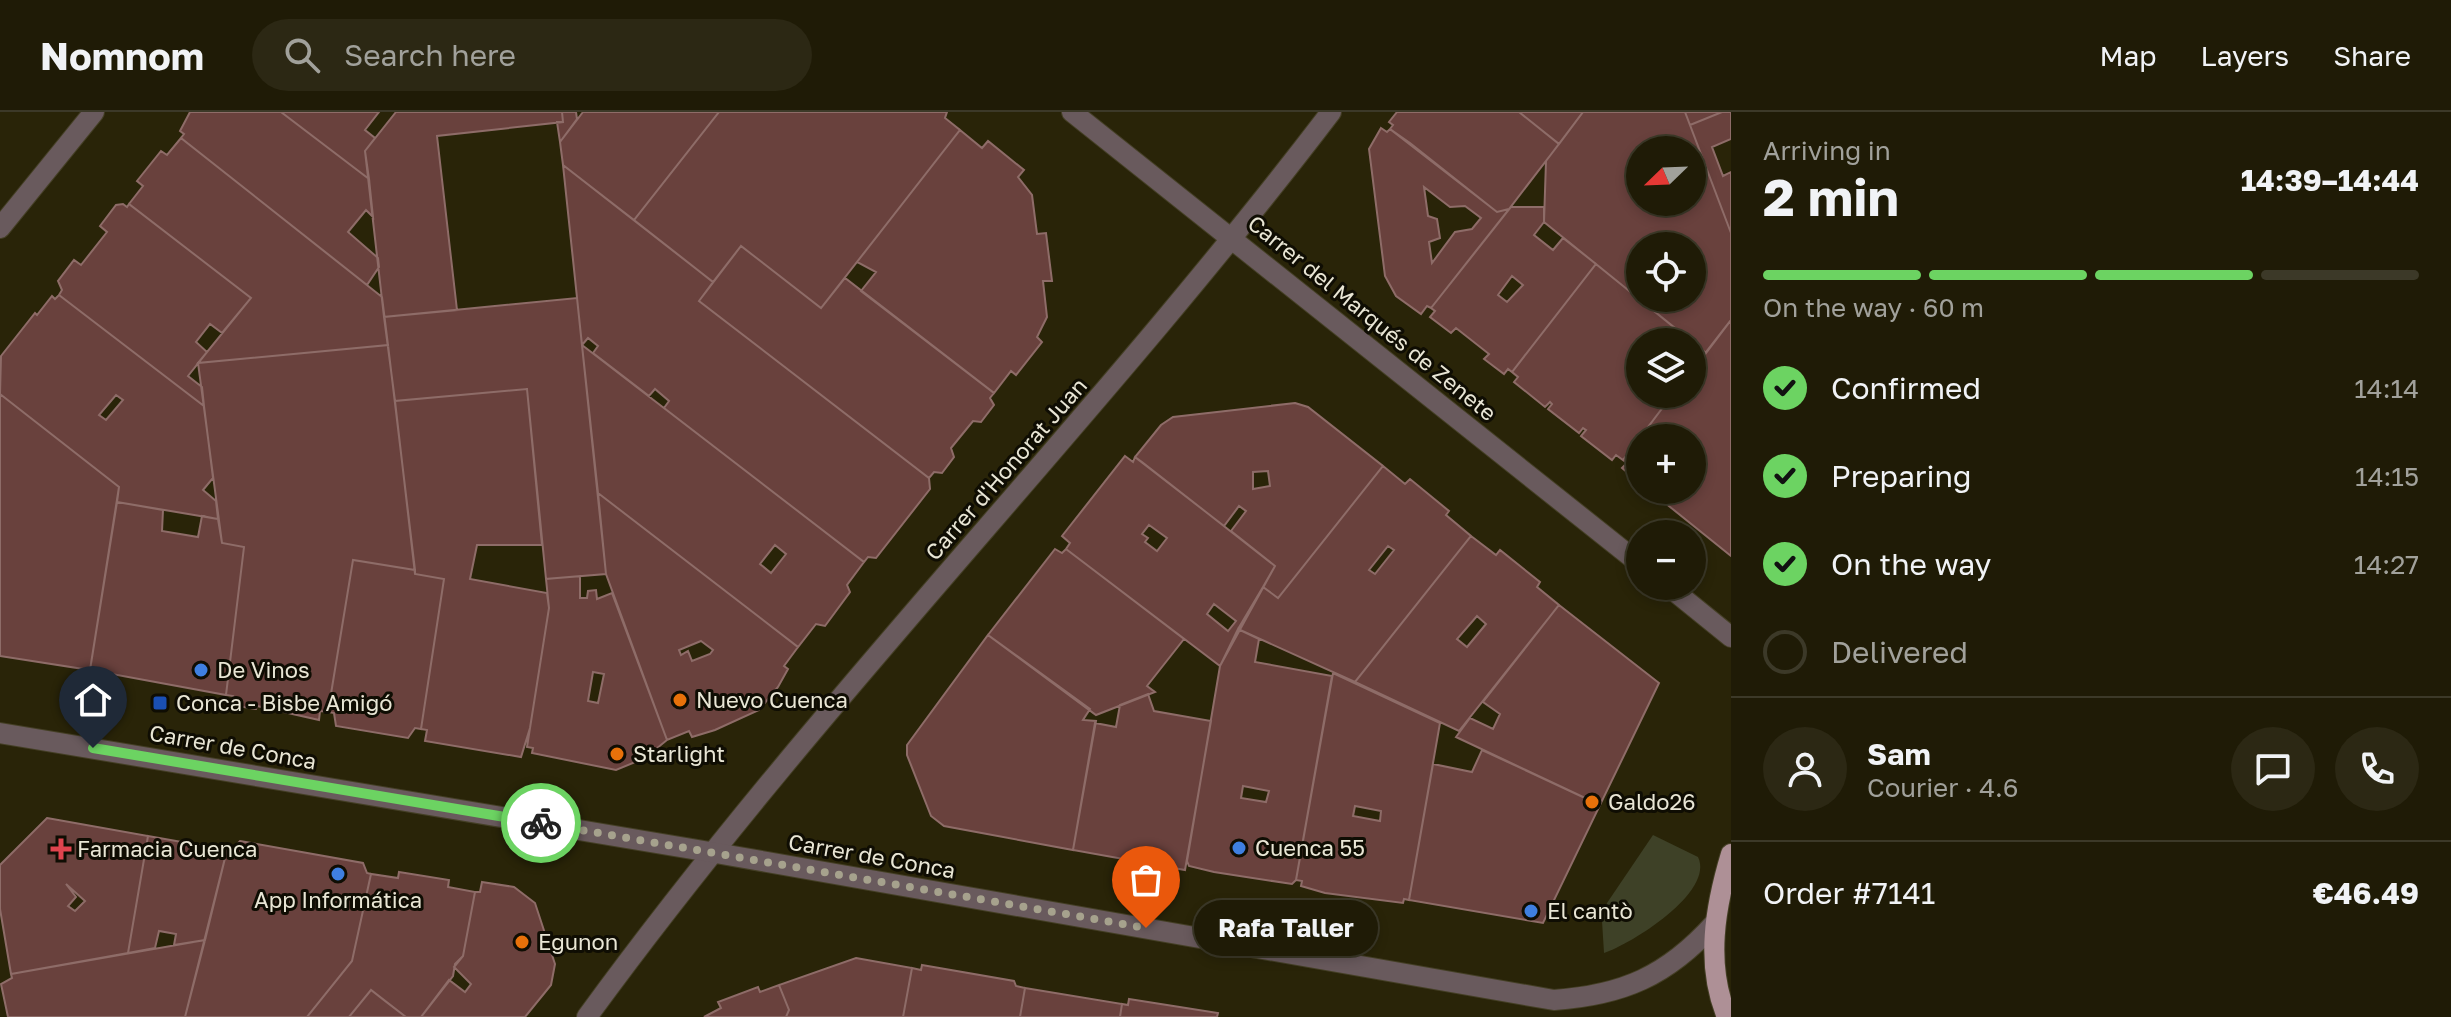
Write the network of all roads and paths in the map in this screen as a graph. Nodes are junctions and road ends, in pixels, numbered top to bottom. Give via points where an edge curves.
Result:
1 (94, 112) edge
2 (1072, 112) edge
3 (1331, 112) edge
4 (0, 228) edge
5 (1235, 239) junction
6 (1626, 553) edge
7 (1685, 600) edge
8 (1731, 637) edge
9 (0, 733) edge
10 (710, 852) junction
11 (1731, 854) edge
12 (1714, 924) junction
13 (587, 1017) edge
14 (1727, 1017) edge

1 - 4 street
2 - 5 street, Carrer del Marqués de Zenete
3 - 5 street, Carrer d'Honorat Juan
5 - 6 street, Carrer del Marqués de Zenete
5 - 10 street, Carrer d'Honorat Juan
7 - 8 street
9 - 10 street, Carrer de Conca
10 - 12 street, Carrer de Conca via 1554,1000 1624,988 1662,971 1689,952
10 - 13 street, Carrer d'Honorat Juan
11 - 12 main road
12 - 14 main road via 1717,984

